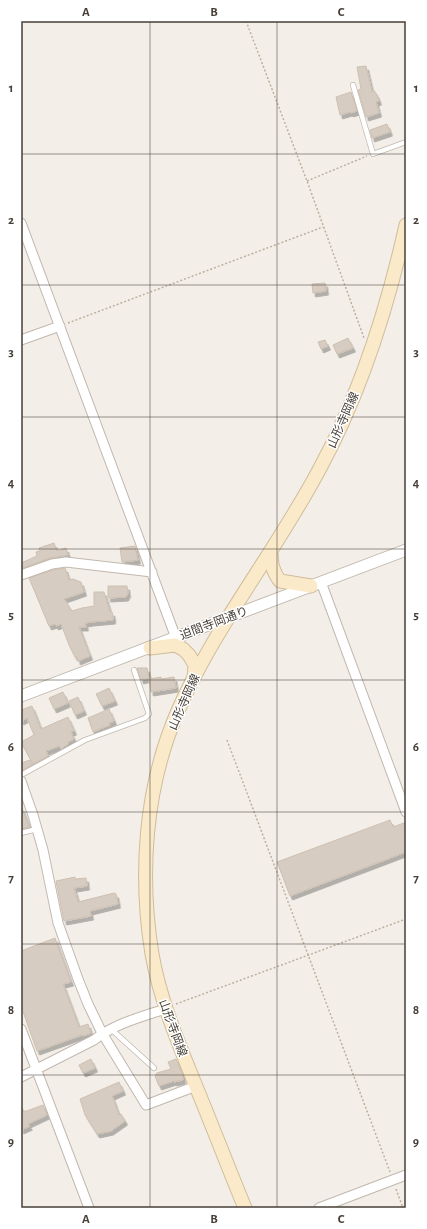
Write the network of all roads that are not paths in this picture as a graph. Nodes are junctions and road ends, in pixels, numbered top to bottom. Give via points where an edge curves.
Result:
1 (353, 85) dead end
2 (406, 142) edge
3 (21, 223) edge
4 (406, 225) edge
5 (60, 326) junction
6 (21, 340) edge
7 (271, 550) junction
8 (406, 550) edge
9 (152, 572) junction
10 (21, 575) edge
11 (316, 584) junction
12 (229, 617) junction
13 (176, 638) junction
14 (150, 648) junction
15 (134, 670) dead end
16 (194, 678) junction
17 (21, 696) edge
18 (21, 775) edge
19 (21, 781) edge
20 (406, 812) edge
21 (37, 829) junction
22 (21, 833) edge
23 (165, 1009) junction
24 (21, 1028) edge
25 (107, 1031) junction
26 (154, 1068) dead end
27 (37, 1069) junction
28 (21, 1077) edge
29 (196, 1086) junction
30 (406, 1175) edge
31 (89, 1208) edge
32 (245, 1208) edge
33 (319, 1208) edge

1 - 2 lane via 373,154
3 - 5 street
4 - 7 main road, 山形寺岡線 via 388,302 354,397 320,469
5 - 6 street
5 - 9 street
7 - 11 main road via 274,574 280,581
7 - 12 main road, 山形寺岡線
8 - 11 street, 迫間寺岡通り
9 - 10 street via 66,562
9 - 13 street
11 - 12 street, 迫間寺岡通り
11 - 20 street
12 - 13 street, 迫間寺岡通り
12 - 16 main road, 山形寺岡線
13 - 14 street, 迫間寺岡通り
14 - 16 main road via 175,645 183,649 195,665
14 - 17 street, 迫間寺岡通り
15 - 18 lane via 149,714 145,718 85,740
16 - 23 main road, 山形寺岡線 via 177,714 164,752 148,826 145,863 146,906 152,952
19 - 21 street
21 - 22 lane
21 - 25 street via 58,923 88,1004
23 - 25 street
23 - 29 main road, 山形寺岡線
24 - 27 street
25 - 26 lane
25 - 27 street
25 - 29 street via 146,1105
27 - 28 street
27 - 31 street
29 - 32 main road, 山形寺岡線
30 - 33 street

